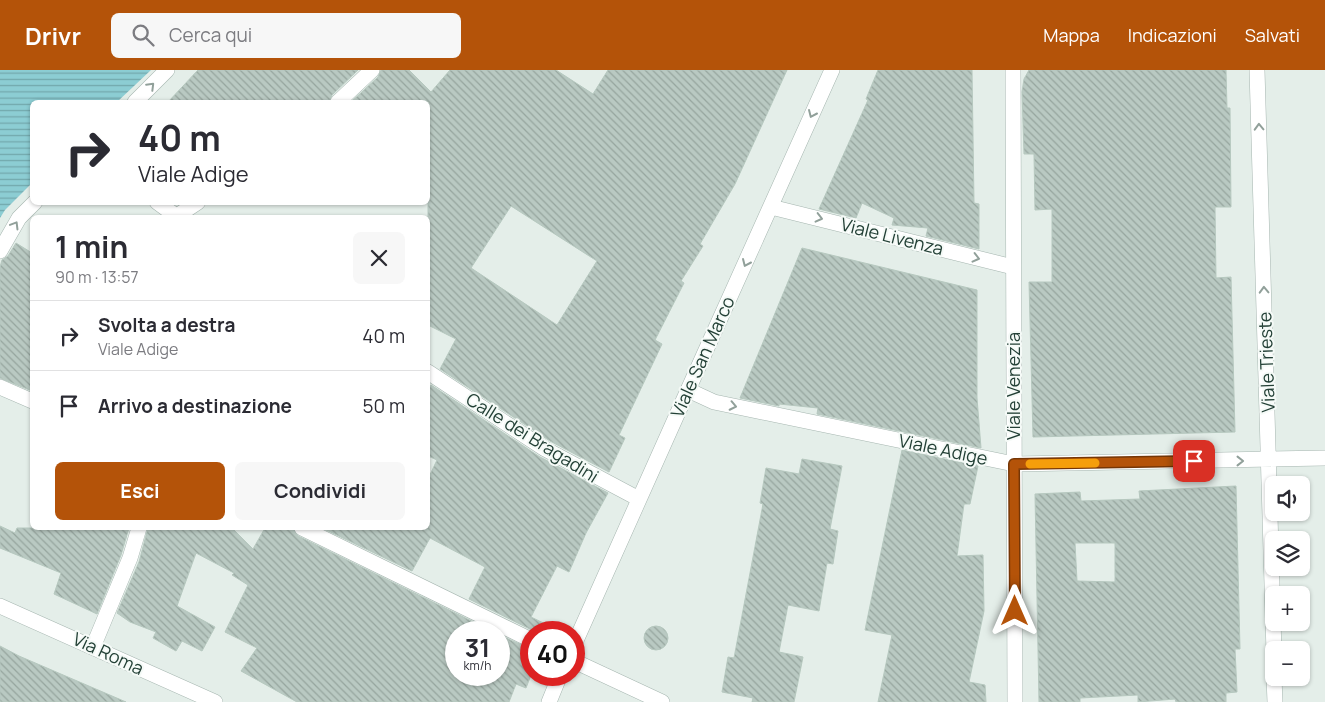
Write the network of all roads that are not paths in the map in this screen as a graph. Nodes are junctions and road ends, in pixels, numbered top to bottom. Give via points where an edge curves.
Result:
1 (167, 70) edge
2 (372, 70) edge
3 (832, 70) edge
4 (1012, 70) edge
5 (1257, 70) edge
6 (137, 100) edge
7 (340, 100) edge
8 (32, 205) edge
9 (166, 205) edge
10 (771, 206) junction
11 (187, 212) edge
12 (0, 252) edge
13 (1013, 267) junction
14 (430, 373) edge
15 (0, 387) edge
16 (688, 390) junction
17 (30, 400) edge
18 (1325, 458) edge
19 (1270, 460) junction
20 (1014, 464) junction
21 (639, 499) junction
22 (138, 530) edge
23 (306, 530) edge
24 (0, 606) edge
25 (585, 621) edge
26 (520, 635) edge
27 (1274, 641) edge
28 (93, 647) junction
29 (585, 666) edge
30 (556, 686) edge
31 (1274, 686) edge
32 (207, 701) edge
33 (549, 702) edge
34 (662, 702) edge
35 (1015, 702) edge
36 (1275, 702) edge

6 -> 1 street
2 - 7 street
3 -> 10 street, Viale San Marco
4 - 13 street, Viale Venezia
19 -> 5 street, Viale Trieste
12 -> 8 street via 19,218
9 - 11 street
10 -> 13 street, Viale Livenza
10 -> 16 street, Viale San Marco
13 - 20 street, Viale Venezia
14 - 21 street, Calle dei Bragadini via 545,448
15 - 17 street
16 -> 20 street, Viale Adige via 714,402
16 - 21 street, Viale San Marco
18 - 19 street, Viale Adige
20 -> 19 street, Viale Adige
19 - 27 street, Viale Trieste
20 - 35 street, Viale Venezia
21 - 25 street, Viale San Marco
22 - 28 street
23 - 26 street
24 - 28 street, Via Roma
28 - 32 street, Via Roma
29 - 34 street
30 - 33 street
31 - 36 street

